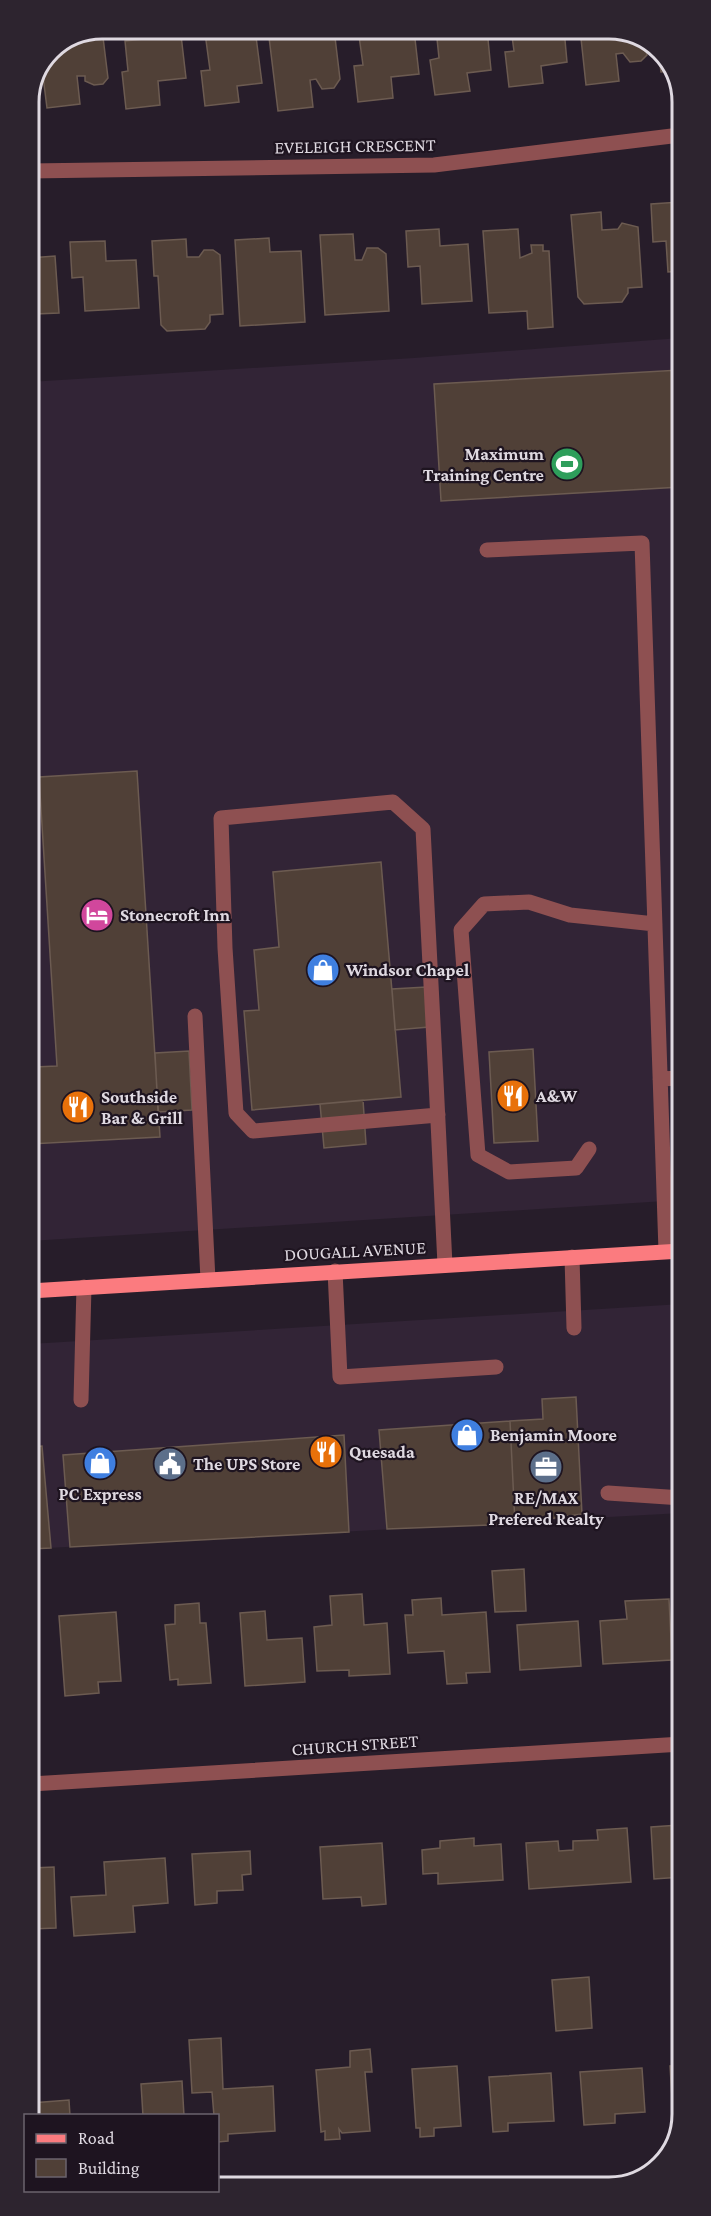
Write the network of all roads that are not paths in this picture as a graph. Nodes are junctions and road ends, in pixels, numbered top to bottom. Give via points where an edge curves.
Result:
1 (672, 136) edge
2 (39, 171) edge
3 (487, 550) dead end
4 (655, 924) junction
5 (195, 1016) dead end
6 (672, 1078) edge
7 (660, 1079) junction
8 (438, 1114) junction
9 (590, 1149) dead end
10 (672, 1226) edge
11 (672, 1251) edge
12 (572, 1257) junction
13 (445, 1265) junction
14 (335, 1271) junction
15 (208, 1280) junction
16 (84, 1287) junction
17 (39, 1290) edge
18 (574, 1328) dead end
19 (496, 1367) dead end
20 (81, 1400) dead end
21 (608, 1493) dead end
22 (672, 1497) edge
23 (672, 1745) edge
24 (39, 1784) edge

1 - 2 street, EVELEIGH CRESCENT via 434,165
3 - 4 street via 642,543
4 - 7 street
4 - 9 street via 570,915 529,903 484,904 461,930 478,1155 509,1172 520,1172 576,1168
5 - 15 street
6 - 7 street
7 - 10 street
8 - 8 street via 423,829 393,802 221,818 236,1113 253,1131
8 - 13 street
11 - 12 main road, DOUGALL AVENUE
12 - 13 main road, DOUGALL AVENUE
12 - 18 street
13 - 14 main road, DOUGALL AVENUE
14 - 15 main road, DOUGALL AVENUE
14 - 19 street via 340,1377
15 - 16 main road, DOUGALL AVENUE
16 - 17 main road, DOUGALL AVENUE
16 - 20 street
21 - 22 street
23 - 24 street, CHURCH STREET

